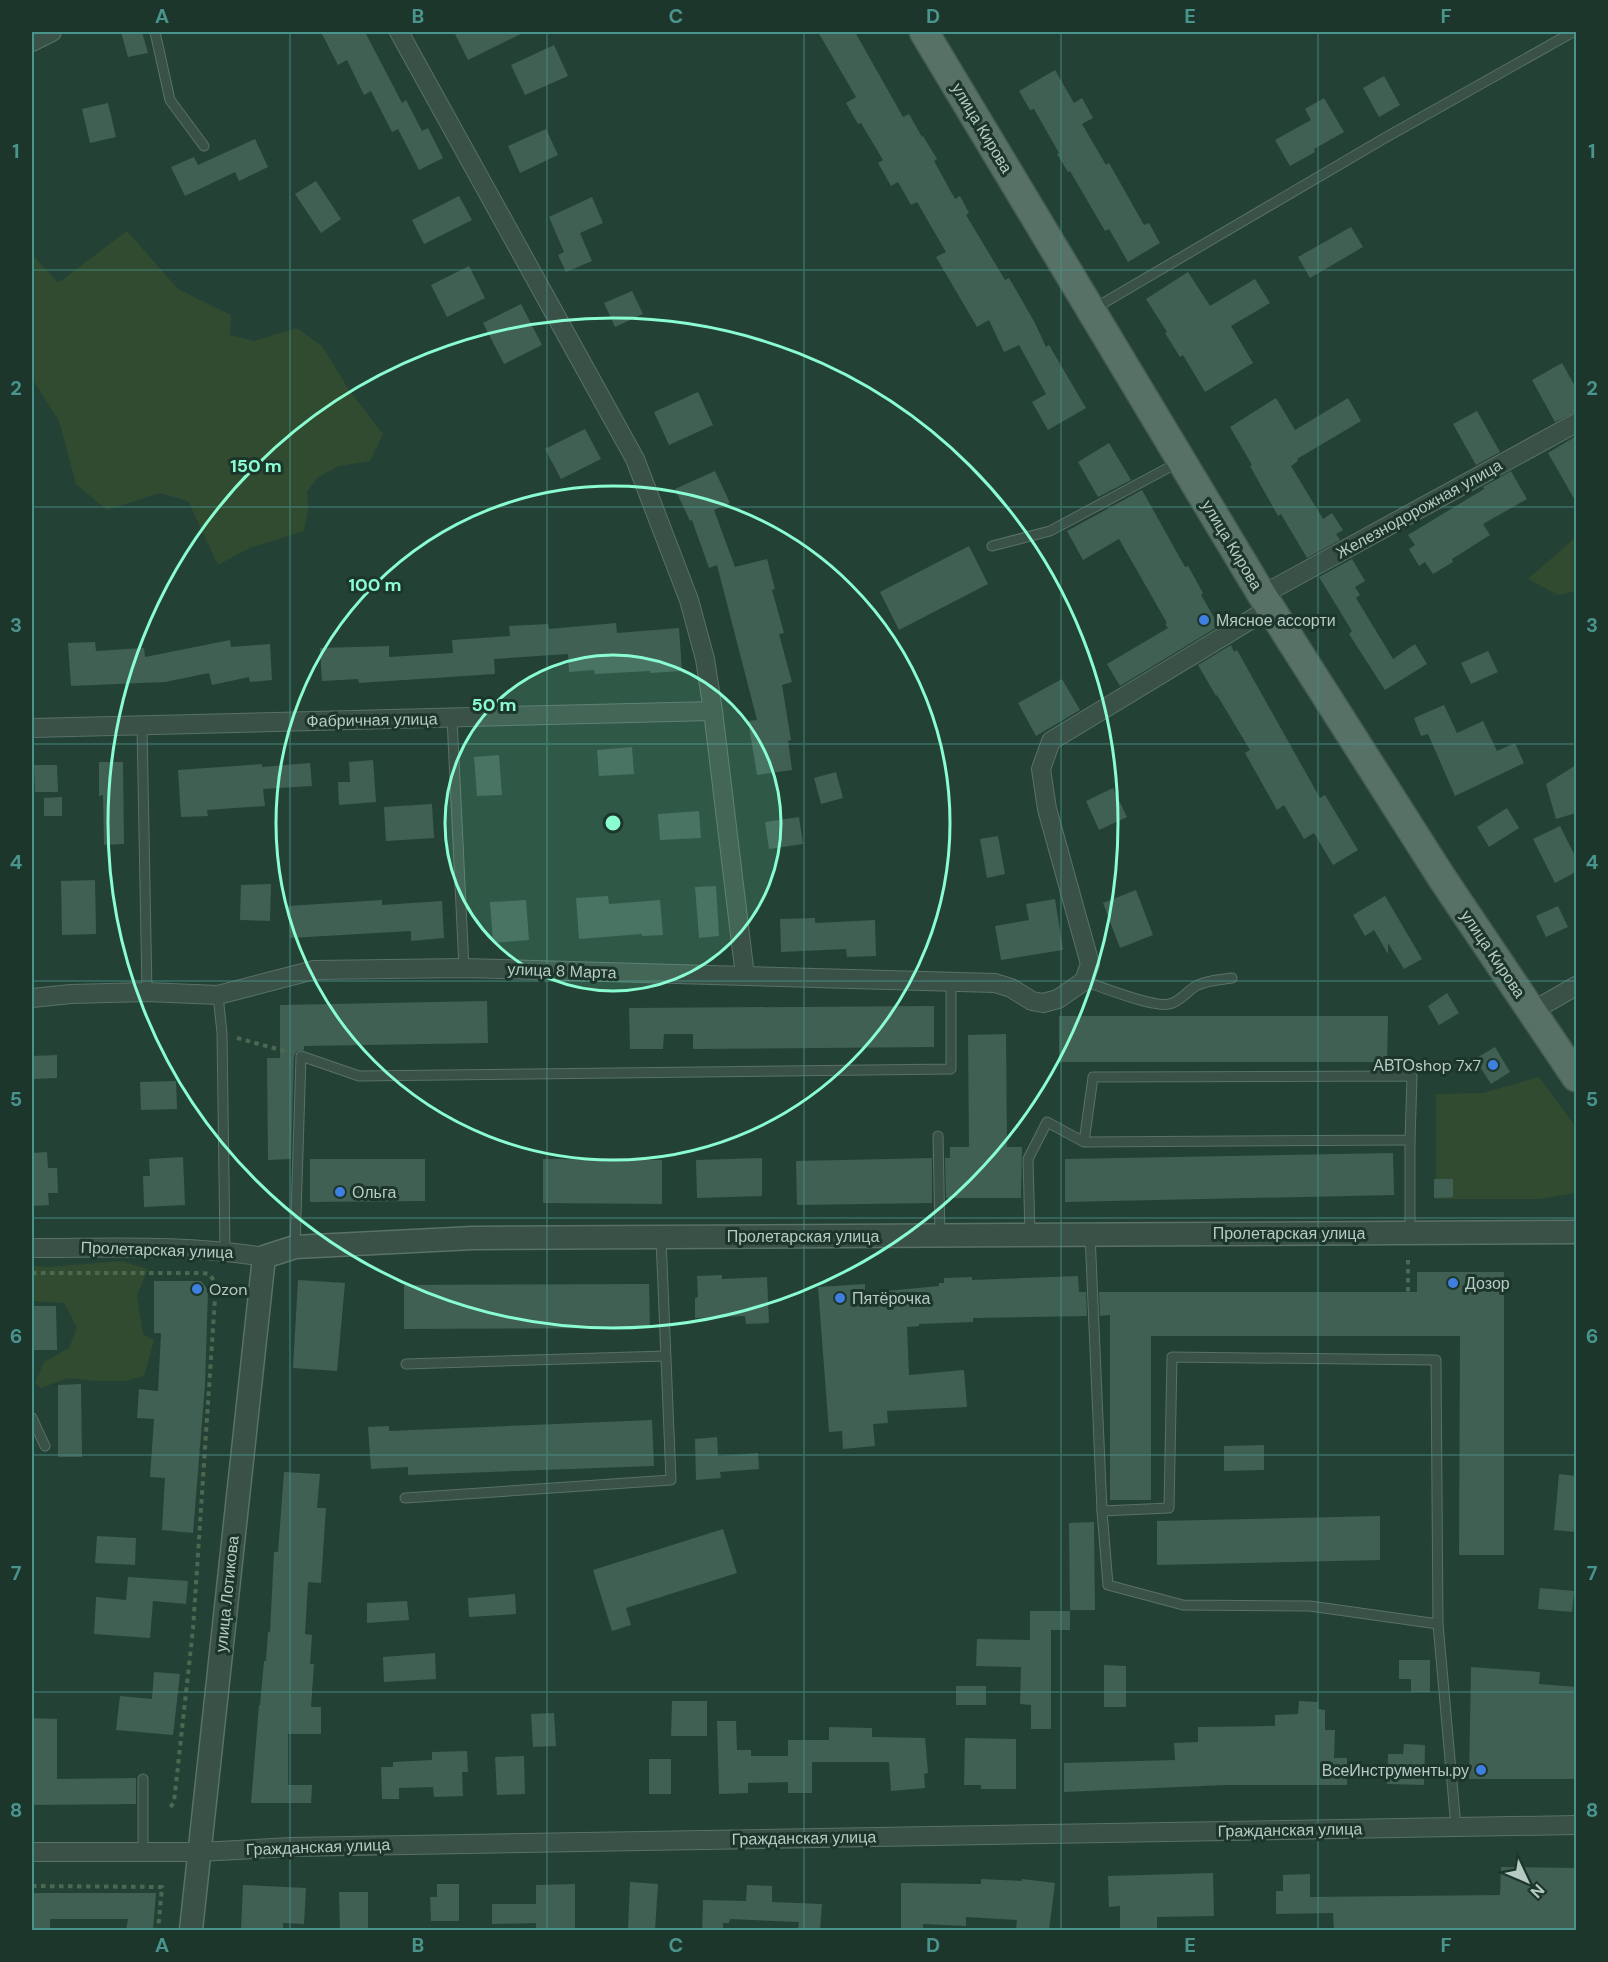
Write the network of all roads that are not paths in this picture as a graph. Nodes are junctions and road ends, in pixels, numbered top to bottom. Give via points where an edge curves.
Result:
1 (52, 32) edge
2 (155, 32) edge
3 (399, 32) edge
4 (924, 32) edge
5 (1573, 32) edge
6 (32, 42) edge
7 (204, 146) dead end
8 (1092, 310) junction
9 (1576, 423) edge
10 (1181, 460) junction
11 (992, 546) dead end
12 (1266, 601) junction
13 (713, 711) junction
14 (452, 718) junction
15 (142, 726) junction
16 (32, 728) edge
17 (464, 968) junction
18 (744, 976) junction
19 (1232, 978) dead end
20 (1084, 981) junction
21 (951, 983) junction
22 (1576, 986) edge
23 (147, 992) junction
24 (218, 995) junction
25 (32, 998) edge
26 (1531, 1012) junction
27 (1576, 1077) edge
28 (938, 1136) dead end
29 (1410, 1140) junction
30 (1084, 1142) junction
31 (1410, 1232) junction
32 (1576, 1232) edge
33 (1090, 1234) junction
34 (661, 1235) junction
35 (940, 1235) junction
36 (1030, 1235) junction
37 (295, 1247) junction
38 (32, 1248) edge
39 (225, 1250) junction
40 (264, 1257) junction
41 (666, 1356) junction
42 (406, 1364) dead end
43 (32, 1418) edge
44 (45, 1446) dead end
45 (405, 1498) dead end
46 (1102, 1511) junction
47 (1438, 1624) junction
48 (143, 1779) dead end
49 (1576, 1825) edge
50 (1456, 1827) junction
51 (143, 1851) junction
52 (32, 1852) edge
53 (199, 1852) junction
54 (191, 1930) edge

1 - 6 street
2 - 7 lane via 170,100
3 - 13 street via 635,459 689,600 705,659
4 - 8 main road, улица Кирова
5 - 8 lane
8 - 10 main road, улица Кирова
9 - 12 street, Железнодорожная улица
10 - 11 lane via 1050,531
10 - 12 main road, улица Кирова
12 - 20 street, Железнодорожная улица via 1051,741 1041,769 1047,809 1090,964
12 - 26 main road, улица Кирова
13 - 14 street, Фабричная улица
13 - 18 street
14 - 15 street, Фабричная улица
14 - 17 lane
15 - 16 street, Фабричная улица
15 - 23 lane
17 - 18 street, улица 8 Марта
17 - 24 street, улица 8 Марта via 314,970
18 - 21 street, улица 8 Марта
19 - 20 lane via 1207,981 1168,1005
20 - 21 street, улица 8 Марта via 1058,999 1043,1003 995,983
21 - 37 lane via 951,1069 359,1076 301,1056
22 - 26 street
23 - 24 street, улица 8 Марта
23 - 25 street, улица 8 Марта
24 - 39 lane
26 - 27 main road, улица Кирова
28 - 35 lane
29 - 30 lane
29 - 30 lane via 1412,1076 1093,1077
29 - 31 lane
30 - 36 lane via 1047,1122 1028,1159
31 - 32 street, Пролетарская улица
31 - 33 street, Пролетарская улица
33 - 36 street, Пролетарская улица
33 - 46 lane
34 - 35 street, Пролетарская улица via 778,1238
34 - 37 street, Пролетарская улица via 472,1238
34 - 41 lane
35 - 36 street, Пролетарская улица
37 - 40 street, Пролетарская улица
38 - 39 street, Пролетарская улица
39 - 40 street, Пролетарская улица
40 - 53 street, улица Лотикова
41 - 42 lane
41 - 45 lane via 671,1480
43 - 44 lane
46 - 47 lane via 1108,1585 1184,1605 1310,1606
46 - 47 lane via 1169,1508 1172,1357 1436,1360
47 - 50 lane
48 - 51 lane
49 - 50 street, Гражданская улица
50 - 53 street, Гражданская улица
51 - 52 street, Гражданская улица
51 - 53 street, Гражданская улица
53 - 54 street, улица Лотикова

